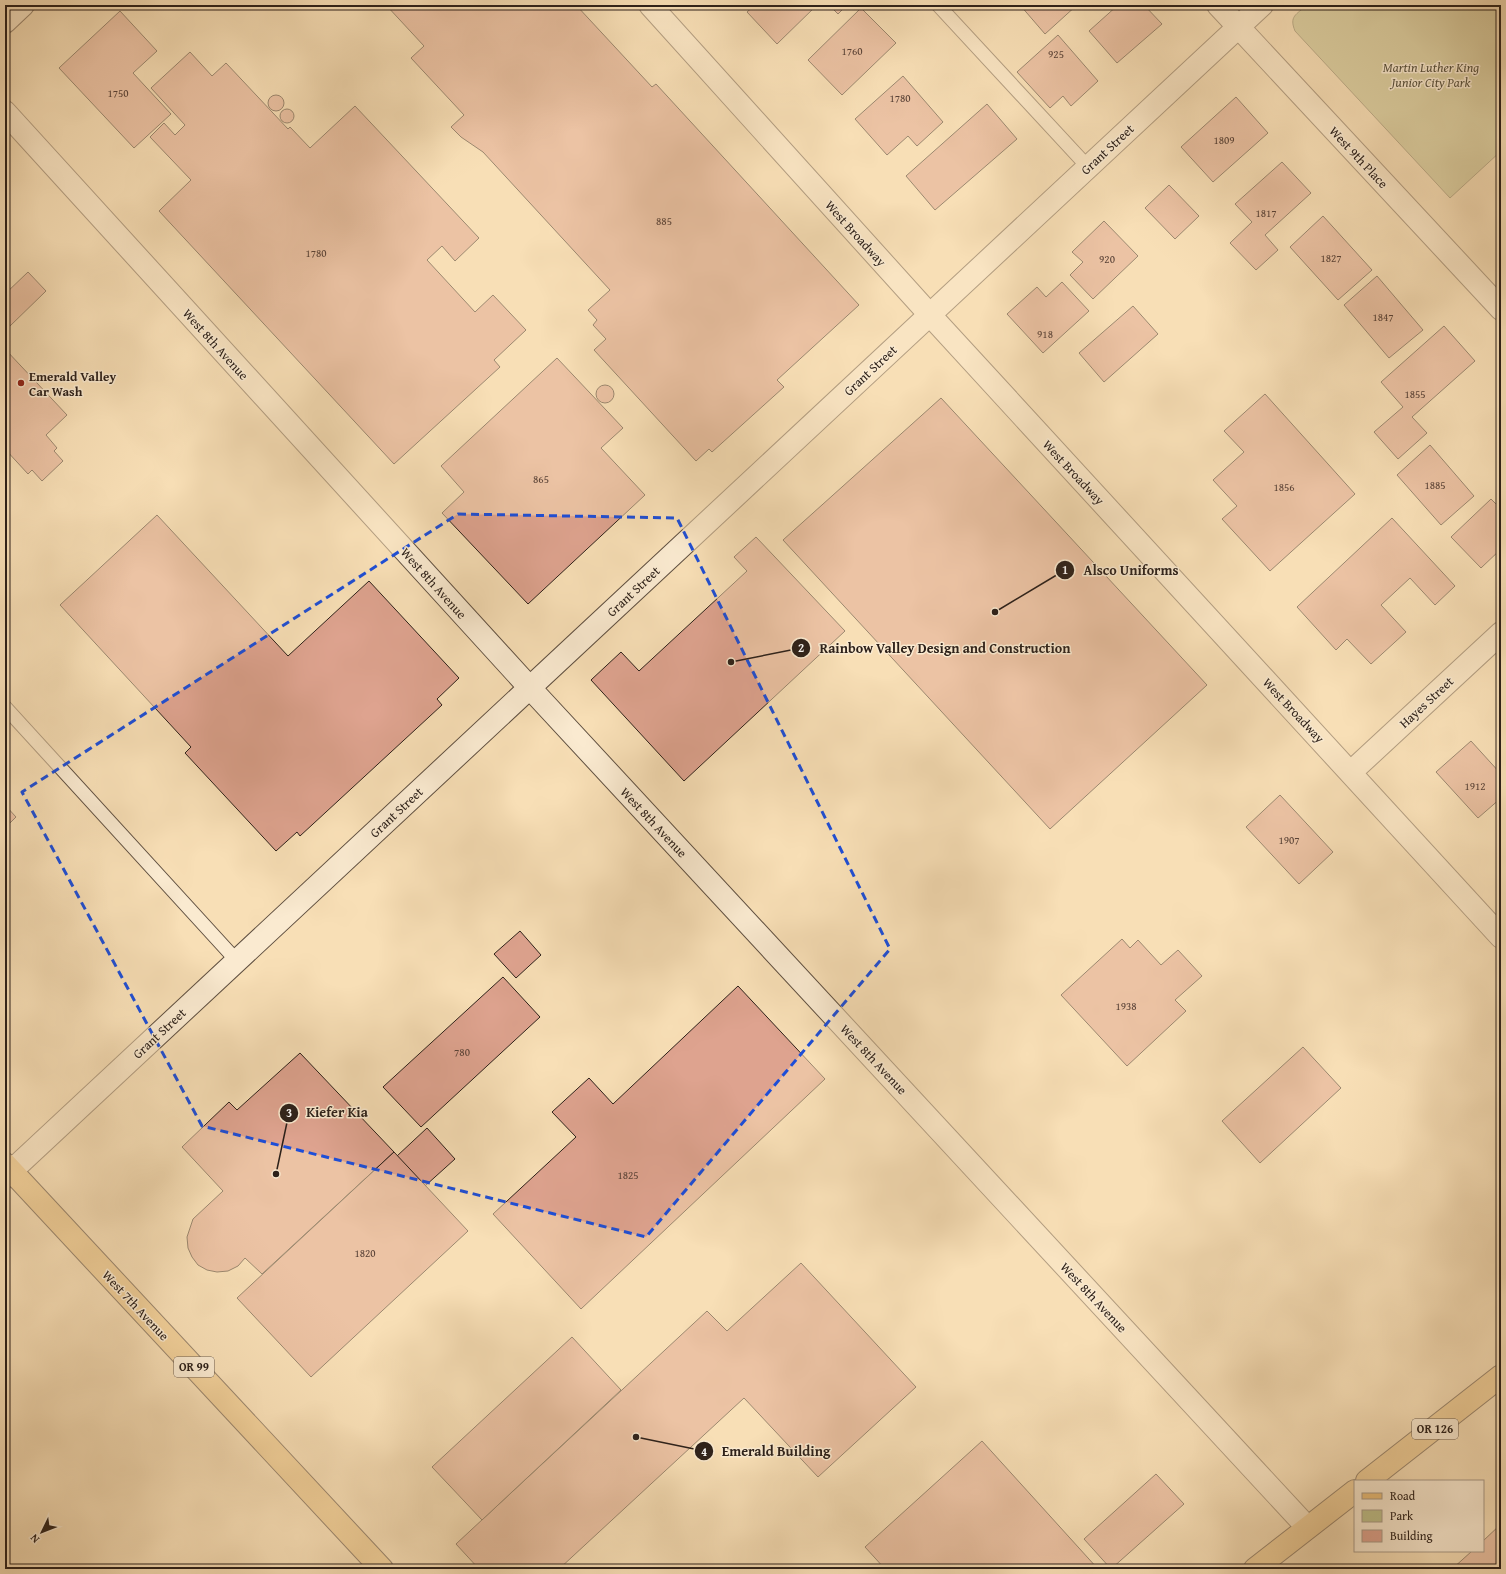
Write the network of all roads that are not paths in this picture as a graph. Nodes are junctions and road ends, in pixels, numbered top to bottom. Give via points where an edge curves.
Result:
1 (23, 5) edge
2 (650, 5) edge
3 (938, 5) edge
4 (1218, 5) edge
5 (1262, 5) edge
6 (5, 22) edge
7 (1238, 27) junction
8 (5, 112) edge
9 (1088, 167) junction
10 (1501, 309) edge
11 (930, 315) junction
12 (1501, 633) edge
13 (530, 688) junction
14 (5, 707) edge
15 (1351, 772) junction
16 (1501, 937) edge
17 (237, 961) junction
18 (7, 1171) edge
19 (1501, 1376) edge
20 (1369, 1480) edge
21 (1354, 1492) edge
22 (1307, 1527) junction
23 (382, 1569) edge
24 (1254, 1569) edge

1 - 6 street
2 - 11 street, West Broadway
3 - 9 lane
4 - 7 street, West 9th Place
5 - 7 street, Grant Street
7 - 9 street, Grant Street
7 - 10 street, West 9th Place
8 - 13 street, West 8th Avenue
9 - 11 street, Grant Street
11 - 13 street, Grant Street
11 - 15 street, West Broadway
12 - 15 street, Hayes Street
13 - 17 street, Grant Street
13 - 22 street, West 8th Avenue
14 - 17 lane
15 - 16 street, West Broadway
17 - 18 street, Grant Street
18 - 23 main road, West 7th Avenue / OR 99
19 - 20 main road, OR 126
21 - 22 main road
22 - 24 main road

